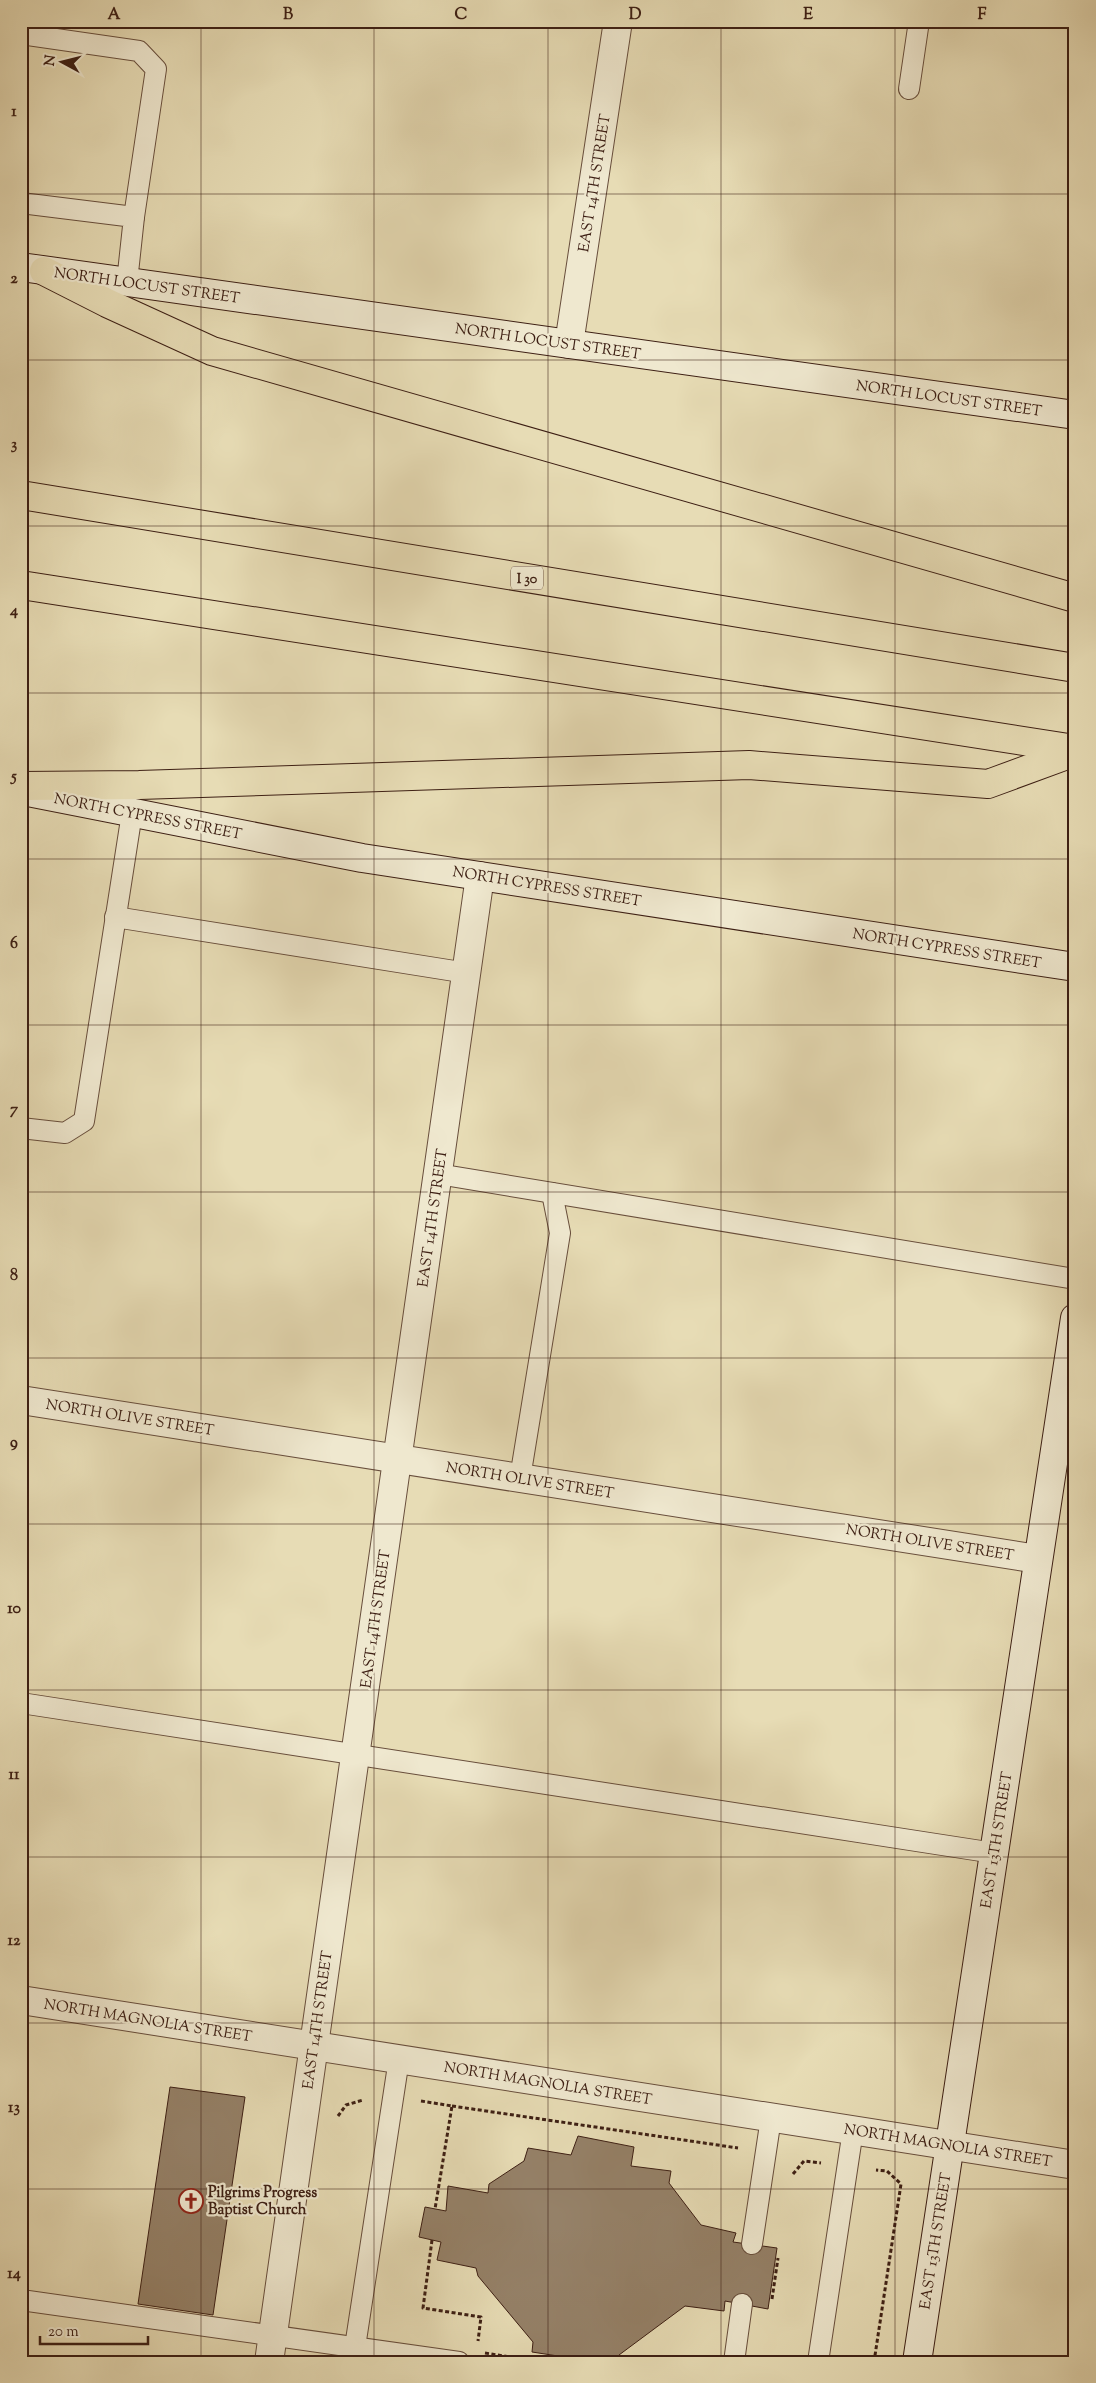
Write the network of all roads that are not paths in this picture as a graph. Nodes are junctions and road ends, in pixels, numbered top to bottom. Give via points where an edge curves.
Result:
1 (618, 21) edge
2 (919, 21) edge
3 (21, 34) edge
4 (908, 88) dead end
5 (21, 203) edge
6 (134, 217) junction
7 (32, 269) edge
8 (127, 282) junction
9 (569, 344) junction
10 (1075, 415) edge
11 (21, 495) edge
12 (21, 586) edge
13 (1075, 598) edge
14 (1075, 668) edge
15 (1075, 751) edge
16 (21, 786) edge
17 (21, 791) edge
18 (132, 813) junction
19 (480, 876) junction
20 (114, 917) junction
21 (1075, 967) edge
22 (467, 973) junction
23 (21, 1128) edge
24 (438, 1174) junction
25 (552, 1193) junction
26 (1075, 1279) edge
27 (1075, 1318) edge
28 (21, 1400) edge
29 (398, 1459) junction
30 (520, 1478) junction
31 (1038, 1560) junction
32 (21, 1703) edge
33 (355, 1754) junction
34 (994, 1853) junction
35 (21, 2000) edge
36 (314, 2046) junction
37 (398, 2059) junction
38 (771, 2118) junction
39 (854, 2130) junction
40 (950, 2146) junction
41 (1075, 2165) edge
42 (752, 2244) dead end
43 (21, 2300) edge
44 (742, 2304) dead end
45 (272, 2335) junction
46 (355, 2347) junction
47 (269, 2362) edge
48 (459, 2362) edge
49 (734, 2362) edge
50 (818, 2362) edge
51 (917, 2362) edge

1 - 9 street, EAST 14TH STREET
2 - 4 lane
3 - 6 lane via 139,51 156,69
5 - 6 lane
6 - 8 lane
7 - 8 street, NORTH LOCUST STREET
7 - 13 highway via 212,351
8 - 9 street, NORTH LOCUST STREET
9 - 10 street, NORTH LOCUST STREET
11 - 14 highway, I 30
12 - 15 highway
15 - 16 highway via 988,784 750,765
17 - 18 street, NORTH CYPRESS STREET
18 - 19 street, NORTH CYPRESS STREET via 362,858
18 - 20 lane
19 - 21 street, NORTH CYPRESS STREET
19 - 22 street, EAST 14TH STREET
20 - 22 lane
20 - 23 lane via 84,1121 65,1133
22 - 24 street, EAST 14TH STREET
24 - 25 lane
24 - 29 street, EAST 14TH STREET
25 - 26 lane
25 - 30 lane via 560,1233
27 - 31 street, EAST 13TH STREET
28 - 29 street, NORTH OLIVE STREET
29 - 30 street, NORTH OLIVE STREET
29 - 33 street, EAST 14TH STREET
30 - 31 street, NORTH OLIVE STREET
31 - 34 street, EAST 13TH STREET
32 - 33 lane
33 - 34 lane
33 - 36 street, EAST 14TH STREET
34 - 40 street, EAST 13TH STREET
35 - 36 street, NORTH MAGNOLIA STREET
36 - 37 street, NORTH MAGNOLIA STREET
36 - 45 street, EAST 14TH STREET
37 - 38 street, NORTH MAGNOLIA STREET
37 - 46 lane
38 - 39 street, NORTH MAGNOLIA STREET
38 - 42 lane
39 - 40 street, NORTH MAGNOLIA STREET
39 - 50 lane
40 - 41 street, NORTH MAGNOLIA STREET
40 - 51 street, EAST 13TH STREET
43 - 45 lane
44 - 49 lane
45 - 46 lane
45 - 47 street, EAST 14TH STREET
46 - 48 lane

